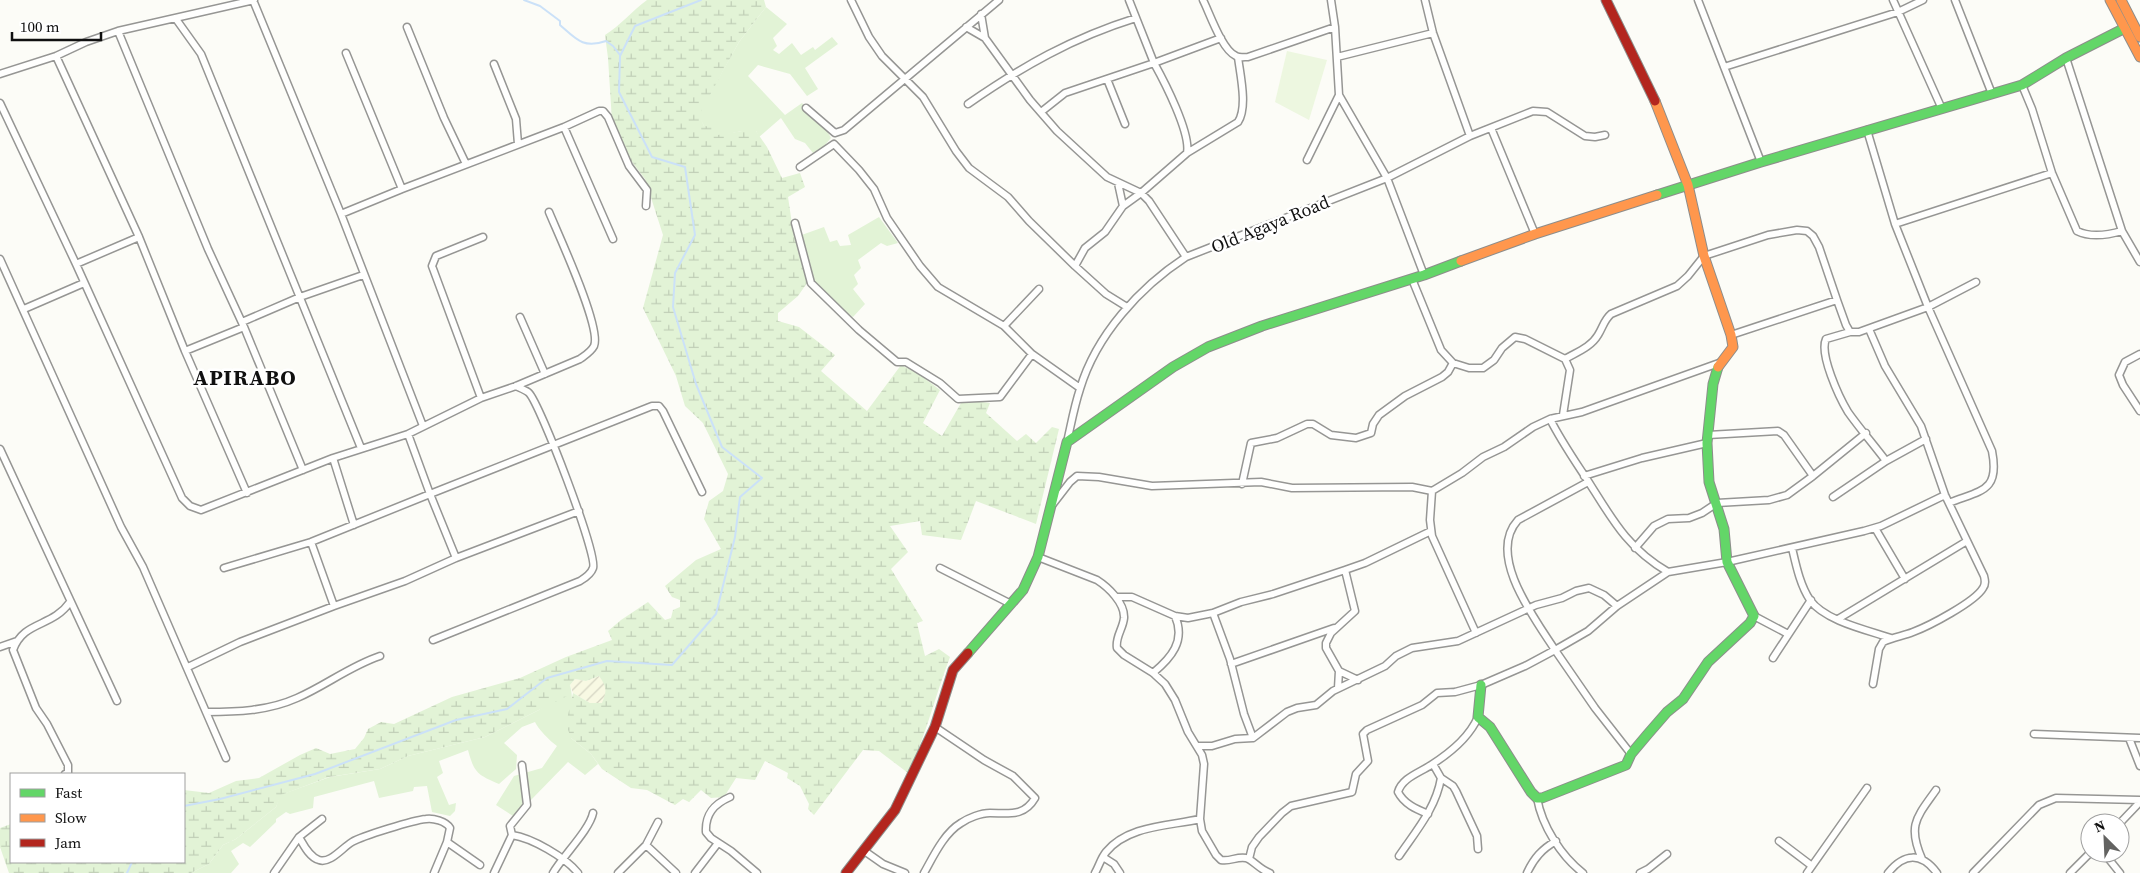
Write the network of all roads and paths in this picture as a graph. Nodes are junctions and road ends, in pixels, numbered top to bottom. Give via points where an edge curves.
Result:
1 (254, 0) edge
2 (851, 0) edge
3 (999, 0) edge
4 (1129, 0) edge
5 (1203, 0) edge
6 (1331, 0) edge
7 (1425, 0) edge
8 (1606, 0) edge
9 (1698, 0) edge
10 (1893, 0) edge
11 (1922, 0) edge
12 (1955, 0) edge
13 (2110, 0) edge
14 (2122, 0) edge
15 (1898, 12) junction
16 (981, 14) junction
17 (1136, 18) junction
18 (176, 19) junction
19 (1335, 27) junction
20 (407, 28) dead end
21 (966, 28) junction
22 (2125, 28) junction
23 (118, 31) junction
24 (1433, 34) junction
25 (2140, 36) edge
26 (985, 38) junction
27 (1221, 38) junction
28 (346, 53) dead end
29 (56, 56) junction
30 (1238, 57) junction
31 (1337, 57) junction
32 (2140, 57) edge
33 (2066, 58) junction
34 (1154, 62) junction
35 (494, 64) dead end
36 (1724, 67) junction
37 (0, 74) edge
38 (1012, 74) junction
39 (905, 77) junction
40 (1107, 79) junction
41 (2022, 85) junction
42 (1992, 94) junction
43 (1339, 95) junction
44 (0, 103) edge
45 (968, 104) dead end
46 (806, 108) dead end
47 (1942, 109) junction
48 (1041, 112) junction
49 (1125, 124) dead end
50 (564, 127) junction
51 (1491, 128) junction
52 (1866, 130) junction
53 (835, 133) junction
54 (1605, 135) dead end
55 (1470, 136) junction
56 (518, 144) junction
57 (834, 144) junction
58 (1187, 153) junction
59 (1306, 160) dead end
60 (1761, 162) junction
61 (466, 164) junction
62 (800, 167) dead end
63 (2052, 173) junction
64 (1387, 178) junction
65 (1118, 183) junction
66 (1688, 185) junction
67 (402, 189) junction
68 (1141, 193) junction
69 (646, 206) dead end
70 (1123, 206) junction
71 (549, 212) dead end
72 (341, 214) junction
73 (795, 223) dead end
74 (1895, 224) junction
75 (2122, 231) junction
76 (1535, 234) junction
77 (139, 237) junction
78 (483, 237) dead end
79 (613, 239) dead end
80 (1704, 256) junction
81 (1186, 257) junction
82 (0, 259) edge
83 (2140, 262) edge
84 (76, 264) junction
85 (1075, 266) junction
86 (1424, 274) junction
87 (363, 275) junction
88 (1412, 279) junction
89 (1976, 282) dead end
90 (84, 283) junction
91 (1039, 289) dead end
92 (300, 297) junction
93 (1837, 300) junction
94 (1127, 307) junction
95 (1928, 307) junction
96 (24, 310) junction
97 (520, 317) dead end
98 (243, 325) junction
99 (1004, 326) junction
100 (1869, 329) junction
101 (1850, 332) junction
102 (1731, 335) junction
103 (185, 352) junction
104 (1032, 354) junction
105 (2140, 354) edge
106 (1565, 359) junction
107 (1453, 363) junction
108 (1719, 363) junction
109 (545, 374) junction
110 (516, 386) junction
111 (1080, 388) junction
112 (481, 398) junction
113 (2140, 411) edge
114 (1563, 415) junction
115 (1550, 419) junction
116 (423, 426) junction
117 (1866, 433) junction
118 (408, 434) junction
119 (1707, 439) junction
120 (1926, 439) junction
121 (1067, 442) junction
122 (553, 447) junction
123 (361, 448) junction
124 (0, 449) edge
125 (333, 458) junction
126 (2, 460) edge
127 (1886, 461) junction
128 (302, 470) junction
129 (1813, 476) junction
130 (1586, 479) junction
131 (1242, 484) junction
132 (1432, 491) junction
133 (702, 492) dead end
134 (247, 493) junction
135 (430, 494) junction
136 (1945, 495) junction
137 (1833, 497) dead end
138 (1717, 503) junction
139 (1949, 503) junction
140 (1052, 506) junction
141 (580, 511) junction
142 (354, 525) junction
143 (1875, 528) junction
144 (1431, 531) junction
145 (1967, 541) junction
146 (311, 542) junction
147 (1635, 548) junction
148 (1792, 548) junction
149 (1038, 557) junction
150 (456, 558) junction
151 (1727, 562) junction
152 (224, 568) dead end
153 (940, 568) dead end
154 (1345, 570) junction
155 (1668, 572) junction
156 (1904, 579) junction
157 (1116, 597) junction
158 (1810, 600) junction
159 (70, 602) junction
160 (1011, 604) junction
161 (334, 606) junction
162 (1617, 606) junction
163 (1529, 608) junction
164 (1213, 613) junction
165 (1175, 616) junction
166 (1754, 616) junction
167 (1838, 619) junction
168 (1337, 627) junction
169 (1476, 633) junction
170 (1788, 634) junction
171 (1891, 638) junction
172 (433, 640) dead end
173 (17, 641) junction
174 (0, 646) edge
175 (1555, 650) junction
176 (380, 656) dead end
177 (1773, 658) dead end
178 (1231, 664) junction
179 (188, 667) junction
180 (1339, 671) junction
181 (1153, 673) junction
182 (1358, 680) junction
183 (1873, 684) dead end
184 (1480, 685) junction
185 (1338, 688) junction
186 (117, 701) dead end
187 (206, 712) junction
188 (1478, 717) junction
189 (935, 727) junction
190 (2034, 734) dead end
191 (1253, 738) junction
192 (2129, 738) junction
193 (2140, 738) edge
194 (1197, 746) junction
195 (1631, 754) junction
196 (226, 758) dead end
197 (1433, 764) junction
198 (522, 765) dead end
199 (2140, 766) edge
200 (68, 773) edge
201 (1441, 778) junction
202 (1867, 788) dead end
203 (1936, 790) dead end
204 (730, 797) dead end
205 (1537, 798) junction
206 (2140, 801) edge
207 (592, 813) dead end
208 (2129, 813) edge
209 (1428, 814) junction
210 (322, 819) dead end
211 (1200, 819) junction
212 (658, 822) dead end
213 (512, 835) junction
214 (299, 837) junction
215 (1556, 841) junction
216 (1779, 841) dead end
217 (447, 842) junction
218 (718, 843) junction
219 (646, 844) junction
220 (1478, 849) dead end
221 (863, 850) junction
222 (1667, 854) dead end
223 (1399, 856) dead end
224 (1103, 857) junction
225 (1922, 858) junction
226 (562, 859) junction
227 (1249, 859) junction
228 (2080, 863) edge
229 (2112, 863) edge
230 (480, 864) dead end
231 (1812, 866) junction
232 (274, 873) edge
233 (434, 873) edge
234 (494, 873) edge
235 (553, 873) edge
236 (578, 873) edge
237 (618, 873) edge
238 (676, 873) edge
239 (695, 873) edge
240 (757, 873) edge
241 (846, 873) edge
242 (905, 873) edge
243 (924, 873) edge
244 (1095, 873) edge
245 (1120, 873) edge
246 (1270, 873) edge
247 (1527, 873) edge
248 (1583, 873) edge
249 (1640, 873) edge
250 (1807, 873) edge
251 (1888, 873) edge
252 (1937, 873) edge
253 (1973, 873) edge
254 (2070, 873) edge
255 (2120, 873) edge

1 - 18 street
1 - 72 street
2 - 39 street via 882,56
3 - 16 street
4 - 17 street
5 - 27 street
6 - 19 street
7 - 24 street
8 - 66 street via 1652,93
9 - 36 street
10 - 15 street
11 - 15 street
12 - 42 street
13 - 22 street
14 - 25 street
15 - 36 street
15 - 47 street
16 - 21 street
16 - 26 street
17 - 34 street
17 - 38 street via 1101,29 1046,54
18 - 23 street
18 - 92 street via 200,54
19 - 30 street via 1248,57
19 - 31 street
20 - 61 street
21 - 26 street
21 - 39 street
22 - 32 street
22 - 33 street
23 - 29 street
23 - 98 street
24 - 31 street
24 - 55 street
26 - 38 street
27 - 30 street via 1231,53
27 - 34 street
28 - 67 street
29 - 37 street
29 - 77 street
30 - 58 street via 1243,93 1238,122
31 - 43 street
33 - 41 street
33 - 75 street
34 - 40 street
34 - 58 street via 1182,121 1189,146
35 - 56 street via 516,119
36 - 60 street
38 - 45 street
38 - 48 street
39 - 53 street via 854,122
39 - 85 street via 930,107 966,164 1008,197
40 - 48 street via 1065,94
40 - 49 street
41 - 42 street
41 - 63 street
42 - 47 street
43 - 59 street
43 - 64 street
44 - 84 street
46 - 53 street
47 - 52 street
48 - 65 street via 1065,139
50 - 56 street
50 - 69 street via 599,111 605,113 629,166 647,190
50 - 79 street
51 - 54 street, Old Agaya Road via 1533,112 1547,112 1585,136
51 - 55 street, Old Agaya Road
51 - 76 street
52 - 60 street
52 - 74 street
53 - 57 street
55 - 64 street, Old Agaya Road
56 - 61 street
57 - 62 street
57 - 99 street via 874,189 887,218 938,287
58 - 68 street
60 - 66 street
61 - 67 street
63 - 74 street
63 - 75 street via 2077,231 2091,235
64 - 81 street, Old Agaya Road
64 - 86 street
65 - 68 street
65 - 70 street
66 - 76 street
66 - 80 street
67 - 72 street
68 - 70 street
68 - 81 street via 1154,206
70 - 85 street via 1105,232 1085,248
71 - 109 street via 586,303 596,337 594,347 587,354
72 - 87 street
73 - 104 street via 811,283 897,362 906,362 940,383 958,399 1000,397
74 - 95 street
75 - 83 street
76 - 86 street
77 - 84 street
77 - 103 street
78 - 112 street via 436,256 432,266
80 - 93 street via 1768,235 1807,231 1819,247
80 - 102 street
80 - 106 street via 1677,286 1611,314 1591,344
81 - 94 street, Old Agaya Road via 1162,272
82 - 96 street
84 - 90 street
85 - 94 street via 1106,294
86 - 88 street
87 - 92 street
87 - 116 street
88 - 107 street via 1440,350
88 - 121 street via 1262,326 1208,347
89 - 95 street
90 - 96 street
90 - 134 street via 182,498 190,506 205,510
91 - 99 street
92 - 98 street
92 - 123 street
93 - 101 street
93 - 102 street
94 - 111 street, Old Agaya Road via 1101,343
95 - 100 street
95 - 139 street via 1995,464 1991,483
96 - 179 street
97 - 109 street
98 - 103 street
98 - 128 street
99 - 104 street
100 - 101 street
100 - 120 street via 1885,366 1913,410
101 - 117 street via 1826,339 1823,350 1845,405
102 - 108 street via 1733,347
103 - 134 street
104 - 111 street
105 - 113 street via 2125,362 2119,375
106 - 107 street via 1515,337 1483,368
106 - 114 street via 1570,370
107 - 131 street via 1442,377 1405,396 1378,415 1367,436 1331,435 1307,424 1276,438 1254,440 1248,450
108 - 114 street via 1606,404
108 - 119 street via 1712,384
109 - 110 street
110 - 112 street
110 - 122 street via 529,393
111 - 121 street, Old Agaya Road
112 - 116 street
114 - 115 street
115 - 130 street
115 - 132 street
116 - 118 street
117 - 127 street
117 - 129 street
118 - 123 street
118 - 135 street
119 - 129 street via 1778,431
119 - 130 street
119 - 138 street via 1709,482
120 - 127 street
120 - 136 street
121 - 140 street
122 - 133 street via 652,406 659,406
122 - 135 street
122 - 141 street
123 - 125 street
124 - 126 street
125 - 128 street
125 - 142 street
126 - 159 street
127 - 137 street
128 - 134 street
129 - 138 street via 1787,494 1769,500
130 - 147 street via 1612,522
130 - 163 street via 1512,526 1506,545 1509,568
131 - 132 street via 1268,482 1301,488 1412,487
131 - 140 street via 1152,486 1077,476
132 - 144 street
135 - 142 street
135 - 150 street
136 - 139 street
136 - 143 street
138 - 147 street via 1689,518 1668,519 1654,526
138 - 151 street via 1724,529
139 - 145 street
140 - 149 street
141 - 150 street
141 - 172 street via 594,558 594,568 589,575
142 - 146 street
143 - 148 street
143 - 156 street
144 - 154 street
144 - 169 street
145 - 156 street
145 - 171 street via 1984,576 1983,589 1943,618
146 - 152 street
146 - 161 street
147 - 155 street
148 - 151 street
148 - 158 street
149 - 157 street via 1097,580
149 - 160 street via 1023,590
150 - 161 street via 406,582
151 - 155 street
151 - 166 street
153 - 160 street
154 - 164 street
154 - 168 street via 1354,611
155 - 162 street
156 - 167 street
157 - 165 street via 1132,597
157 - 181 street via 1124,618 1117,648
158 - 167 street
158 - 170 street
159 - 173 street via 63,613 21,634
159 - 186 street
160 - 189 street via 952,670
161 - 179 street via 240,642
162 - 163 street via 1589,588
162 - 175 street via 1588,631
163 - 169 street
163 - 175 street
164 - 165 street via 1188,618
164 - 178 street
165 - 181 street via 1178,628 1174,652
166 - 170 street
166 - 195 street via 1708,662 1683,699 1667,712
167 - 171 street
168 - 178 street
168 - 180 street via 1330,633 1326,648
169 - 182 street via 1458,641 1412,648
170 - 177 street
171 - 183 street via 1879,649
173 - 174 street
173 - 200 street via 13,650 25,683 66,760
175 - 184 street
175 - 195 street
176 - 187 street via 297,698 267,708
178 - 191 street
179 - 187 street
180 - 182 street
180 - 185 street
181 - 194 street via 1175,700
182 - 185 street
184 - 188 street
184 - 227 street via 1437,693 1422,705 1368,730 1362,739 1368,760 1356,774 1352,792 1291,806 1259,837
185 - 191 street via 1316,705 1287,712
187 - 196 street
188 - 197 street via 1469,734
188 - 205 street via 1490,728
189 - 221 street via 895,810
189 - 243 street via 1013,776 1035,798 1018,813 988,813 960,823 942,843
190 - 192 street
191 - 194 street
192 - 193 street
192 - 199 street
194 - 211 street via 1204,764
195 - 205 street via 1626,765
197 - 201 street
197 - 209 street via 1404,781 1398,792 1409,805
198 - 213 street via 527,805 510,826
201 - 209 street via 1438,795
201 - 220 street via 1456,791 1477,836
202 - 231 street
203 - 225 street via 1915,826 1915,843
204 - 218 street via 714,806 706,826 706,832
205 - 215 street via 1544,823
206 - 208 street
206 - 253 street via 2056,798 2046,801
207 - 226 street via 590,824
209 - 223 street
210 - 214 street
211 - 224 street via 1138,831
211 - 227 street via 1205,838 1221,860
212 - 219 street
213 - 226 street via 527,838
213 - 234 street
214 - 217 street via 313,857 326,861 352,842 426,819 448,824
214 - 232 street
215 - 247 street via 1544,848
215 - 248 street
216 - 231 street
217 - 230 street
217 - 233 street
218 - 239 street
218 - 240 street
219 - 237 street
219 - 238 street
221 - 241 street
221 - 242 street via 883,864
222 - 249 street
224 - 244 street
224 - 245 street
225 - 251 street via 1904,859
225 - 252 street
226 - 235 street
226 - 236 street
227 - 246 street
228 - 254 street
229 - 255 street
231 - 250 street

